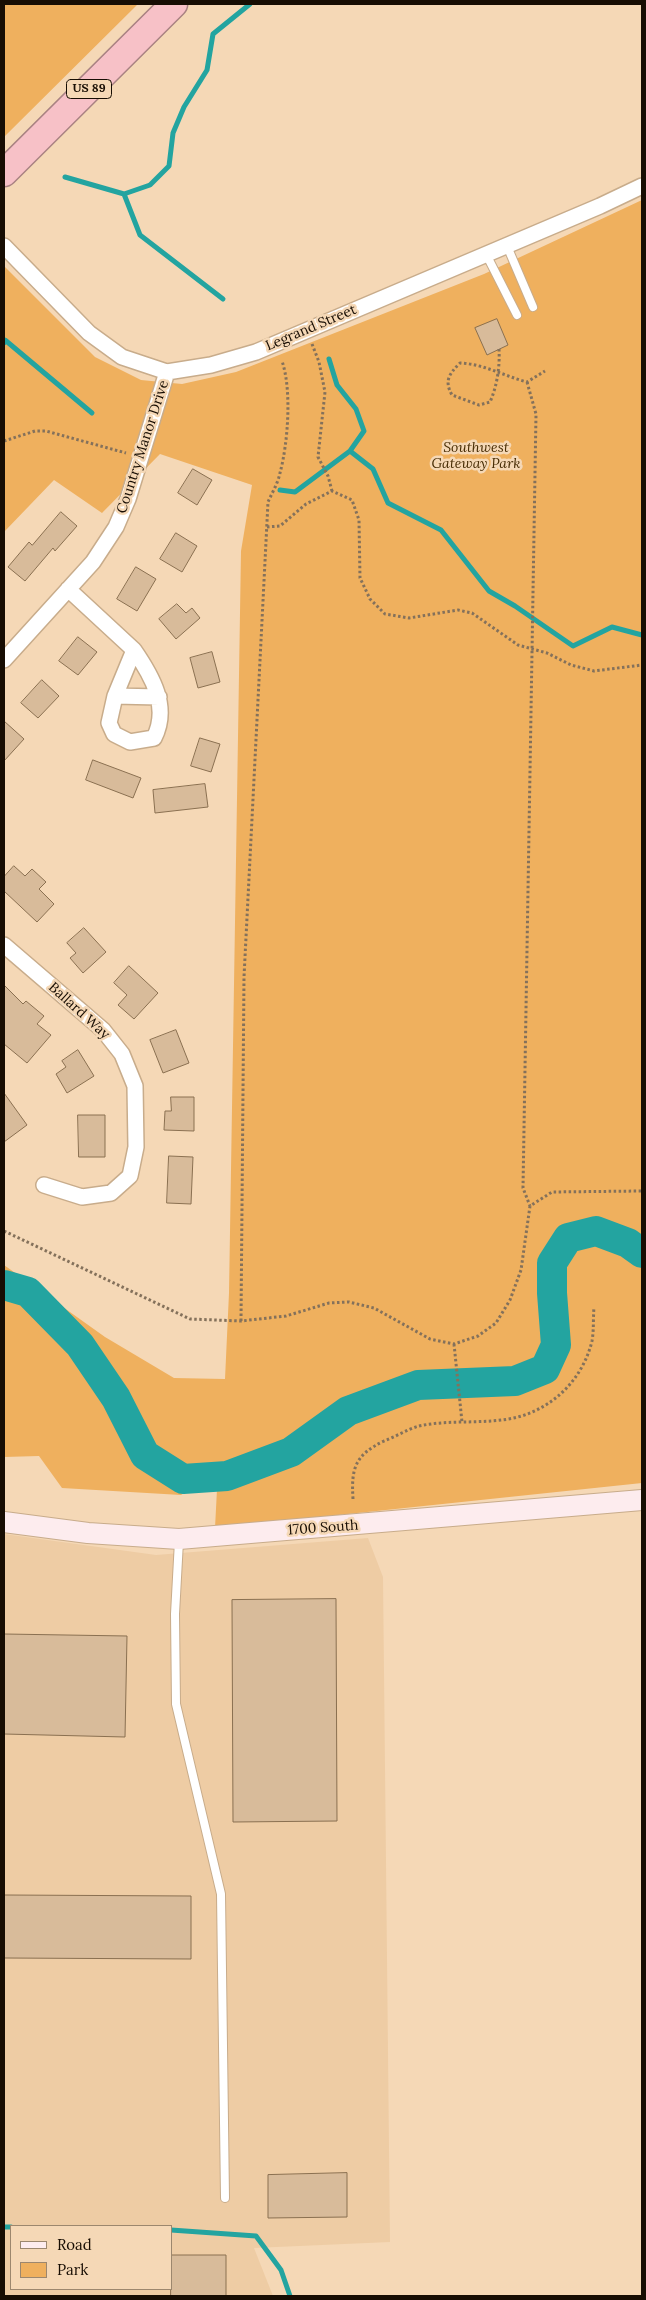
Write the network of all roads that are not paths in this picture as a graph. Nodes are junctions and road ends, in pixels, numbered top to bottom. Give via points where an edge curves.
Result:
1 (174, 4) edge
2 (4, 174) edge
3 (642, 186) edge
4 (4, 246) edge
5 (507, 246) junction
6 (486, 254) junction
7 (533, 307) dead end
8 (517, 315) dead end
9 (167, 372) junction
10 (68, 589) junction
11 (134, 650) junction
12 (4, 660) edge
13 (114, 696) junction
14 (159, 697) junction
15 (4, 945) edge
16 (44, 1185) dead end
17 (642, 1500) edge
18 (4, 1522) edge
19 (179, 1539) junction
20 (225, 2198) dead end

1 - 2 highway, US 89
3 - 5 street, Legrand Street
4 - 9 street, Legrand Street via 89,333 122,356
5 - 6 street, Legrand Street
5 - 7 lane
6 - 8 lane
6 - 9 street, Legrand Street via 256,352 211,365
9 - 10 street, Country Manor Drive via 128,499 116,527 93,562
10 - 11 street
10 - 12 street, Country Manor Drive
11 - 13 street
11 - 14 street via 150,674
13 - 14 street
13 - 14 street via 109,723 114,734 130,742 154,738 160,725
15 - 16 street, Ballard Way via 103,1030 122,1054 135,1086 136,1147 130,1176 111,1193 82,1198
17 - 19 street, 1700 South
18 - 19 street, 1700 South via 88,1533
19 - 20 lane via 176,1704 221,1894

